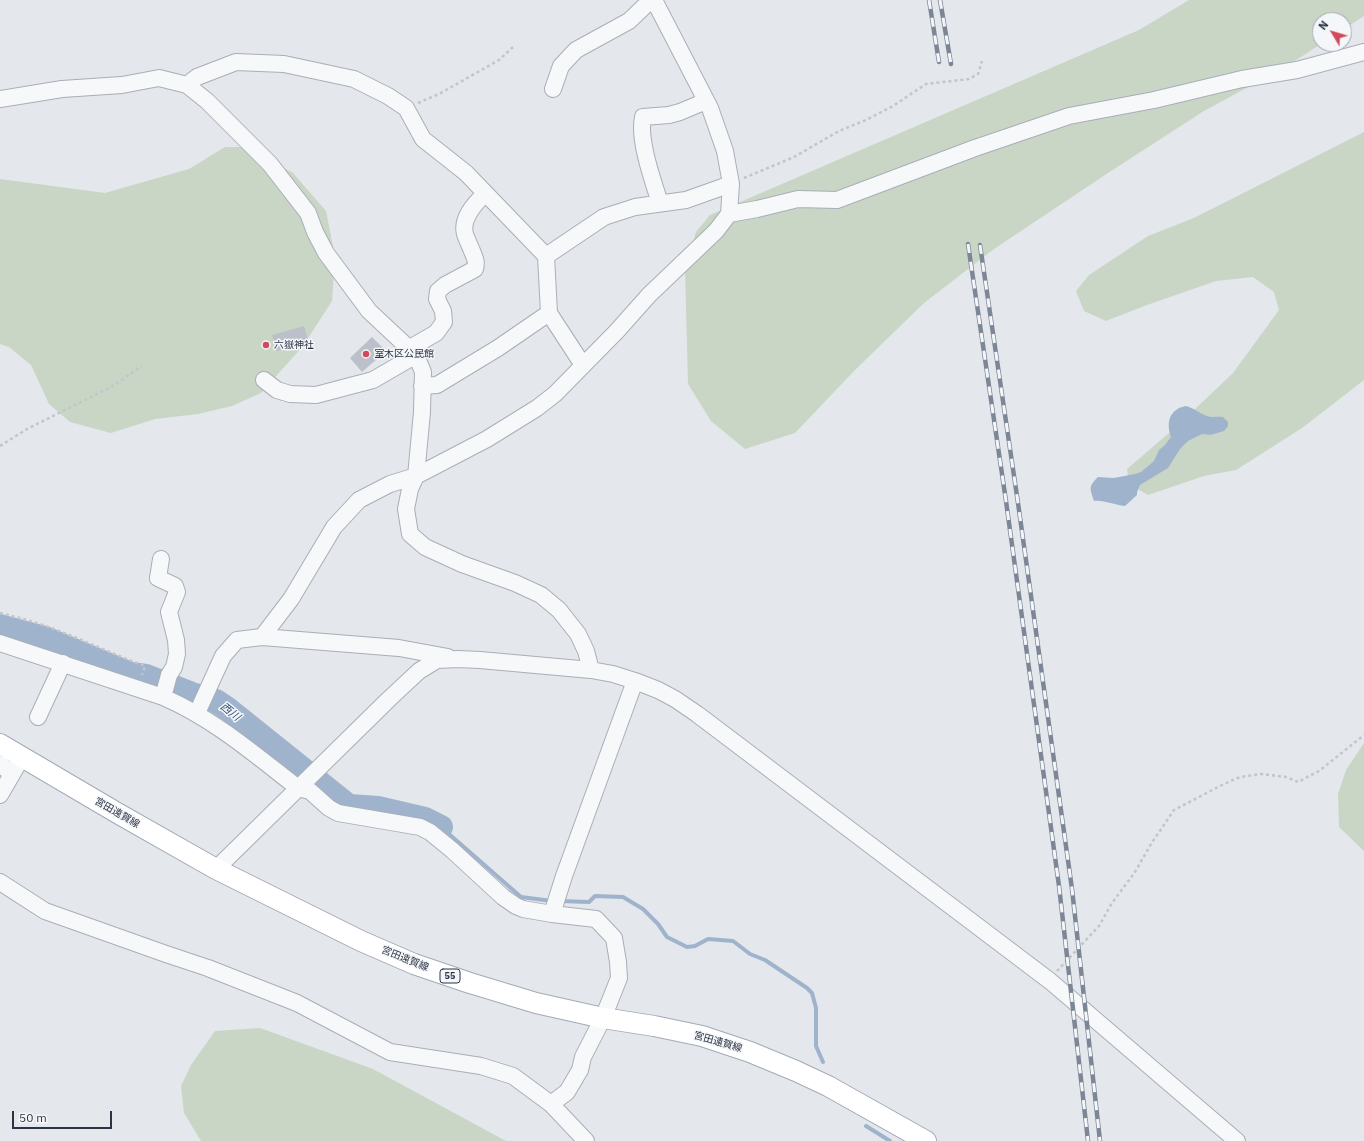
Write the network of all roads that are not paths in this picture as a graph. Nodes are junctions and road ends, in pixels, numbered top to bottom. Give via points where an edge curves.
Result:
1 (652, 0) edge
2 (1364, 52) edge
3 (187, 85) junction
4 (553, 89) dead end
5 (0, 99) edge
6 (706, 100) junction
7 (731, 184) junction
8 (485, 194) junction
9 (660, 203) junction
10 (729, 214) junction
11 (546, 256) junction
12 (549, 313) junction
13 (413, 352) junction
14 (584, 364) junction
15 (264, 380) dead end
16 (422, 386) junction
17 (416, 476) junction
18 (161, 559) dead end
19 (262, 637) junction
20 (0, 643) edge
21 (458, 659) junction
22 (63, 663) junction
23 (591, 670) junction
24 (635, 680) junction
25 (162, 696) junction
26 (197, 713) junction
27 (38, 717) dead end
28 (0, 744) edge
29 (11, 765) edge
30 (298, 788) junction
31 (0, 795) edge
32 (216, 869) junction
33 (0, 882) edge
34 (552, 914) junction
35 (603, 1018) junction
36 (551, 1104) junction
37 (586, 1141) edge
38 (926, 1141) edge
39 (1237, 1141) edge

1 - 4 street via 630,21 576,50 561,66
1 - 6 street
2 - 10 street via 1297,70 1242,79 1154,100 1069,116 836,200 798,200
3 - 5 street via 159,78 122,85 62,89
3 - 8 street via 197,77 236,62 284,64 354,79 406,108 423,139 466,173
3 - 13 street via 207,101 270,164 308,213 326,254 369,311
6 - 7 street via 725,151
6 - 9 street via 680,112 643,117 641,125 646,151
7 - 9 street via 686,200
7 - 10 street
8 - 11 street
8 - 13 street via 471,209 466,220 465,232 477,263 475,269 438,291 438,299 444,311 444,322 436,333
9 - 11 street via 635,207 604,217
10 - 14 street via 716,231 649,295
11 - 12 street
12 - 14 street
12 - 16 street via 437,385
13 - 15 street via 373,380 316,394 290,394 277,390
13 - 16 street via 423,372
14 - 17 street via 555,394 537,408 487,439
16 - 17 street
17 - 19 street via 390,484 359,500 334,527 291,599
17 - 23 street via 410,489 406,510 410,534 425,547 541,595 559,610 578,634
18 - 25 street via 158,578 175,586 177,592 169,612 177,654
19 - 21 street via 398,648
19 - 26 street via 237,640 224,656
20 - 22 street
21 - 23 street
21 - 30 street via 437,660 419,671
22 - 25 street
22 - 27 street
23 - 24 street
24 - 34 street
24 - 39 street via 675,699 697,714 1050,981
25 - 26 street
26 - 30 street via 220,727
28 - 29 main road, 宮田遠賀線 / 55
29 - 31 street
29 - 32 main road, 宮田遠賀線 / 55 via 119,814
30 - 32 street
30 - 34 street via 310,791 329,808 338,812 420,827 452,850 502,897 523,909
32 - 35 main road, 宮田遠賀線 / 55 via 361,941 414,964 536,1003
33 - 36 street via 45,910 208,968 297,1003 390,1052 481,1066 513,1076
34 - 35 street via 596,919 614,938 619,978
35 - 36 street via 583,1057 580,1070 567,1092
35 - 38 main road, 宮田遠賀線 / 55 via 702,1036 750,1052 828,1086
36 - 37 street

